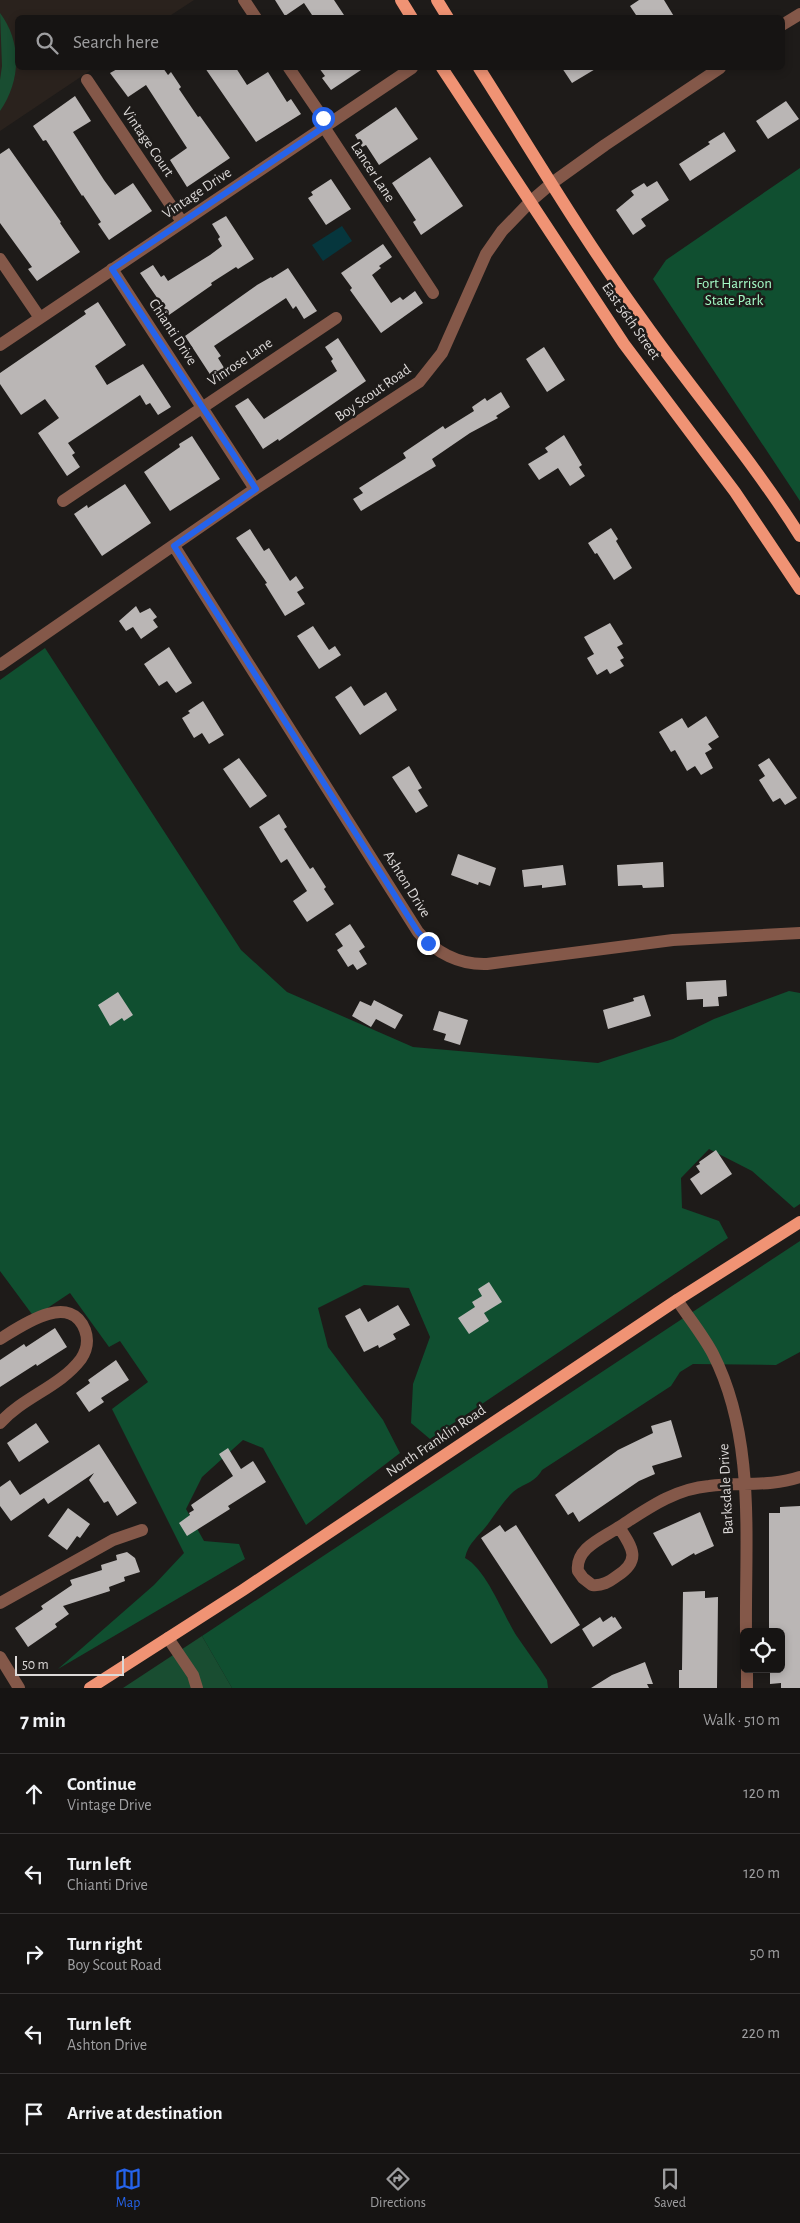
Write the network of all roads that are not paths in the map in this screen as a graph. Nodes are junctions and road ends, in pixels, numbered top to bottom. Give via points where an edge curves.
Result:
1 (244, 0) edge
2 (401, 0) edge
3 (436, 0) edge
4 (800, 14) edge
5 (254, 15) edge
6 (410, 15) edge
7 (446, 15) edge
8 (785, 23) edge
9 (290, 70) edge
10 (409, 70) edge
11 (443, 70) edge
12 (480, 70) edge
13 (717, 70) edge
14 (87, 80) dead end
15 (324, 127) junction
16 (552, 183) junction
17 (531, 201) junction
18 (182, 222) junction
19 (0, 259) edge
20 (112, 269) junction
21 (433, 293) dead end
22 (40, 318) junction
23 (336, 318) dead end
24 (0, 345) edge
25 (202, 408) junction
26 (256, 489) junction
27 (63, 501) dead end
28 (800, 536) edge
29 (174, 546) junction
30 (800, 589) edge
31 (0, 665) edge
32 (800, 933) edge
33 (800, 1222) edge
34 (677, 1300) junction
35 (0, 1339) edge
36 (0, 1423) edge
37 (800, 1477) edge
38 (744, 1484) junction
39 (619, 1527) junction
40 (142, 1530) dead end
41 (0, 1603) edge
42 (746, 1628) edge
43 (168, 1638) junction
44 (0, 1657) edge
45 (747, 1673) edge
46 (19, 1688) edge
47 (90, 1688) edge
48 (197, 1688) edge
49 (747, 1688) edge

1 - 5 street
2 - 6 main road
3 - 7 main road
4 - 8 street
9 - 15 street, Lancer Lane via 323,118
10 - 15 street, Vintage Drive
11 - 17 main road, East 56th Street
12 - 16 main road, East 56th Street
13 - 16 street, Boy Scout Road
14 - 18 street, Vintage Court
15 - 18 street, Vintage Drive
15 - 21 street, Lancer Lane
16 - 17 street, Boy Scout Road
16 - 28 main road, East 56th Street via 644,322 711,409
17 - 26 street, Boy Scout Road via 502,231 486,254 442,353 426,375 403,394
17 - 30 main road, East 56th Street via 624,344 731,487
18 - 20 street, Vintage Drive
19 - 22 street
20 - 22 street, Vintage Drive
20 - 25 street, Chianti Drive
22 - 24 street, Vintage Drive
23 - 25 street, Vinrose Lane
25 - 26 street, Chianti Drive
25 - 27 street, Vinrose Lane
26 - 29 street, Boy Scout Road
29 - 31 street, Boy Scout Road
29 - 32 street, Ashton Drive via 418,932 439,952 466,963 487,964 673,940
33 - 34 main road, North Franklin Road
34 - 38 street, Barksdale Drive via 703,1337 727,1386 740,1435
34 - 43 main road, North Franklin Road
35 - 36 street via 31,1319 63,1312 80,1322 88,1342 87,1349 72,1370
37 - 38 street
38 - 39 street via 708,1486 674,1494
38 - 42 street, Barksdale Drive
39 - 39 street via 580,1556 578,1571 592,1584 606,1583 633,1559 632,1547
40 - 41 street via 113,1540
43 - 47 main road, North Franklin Road
43 - 48 street via 193,1675
44 - 46 street
45 - 49 street

